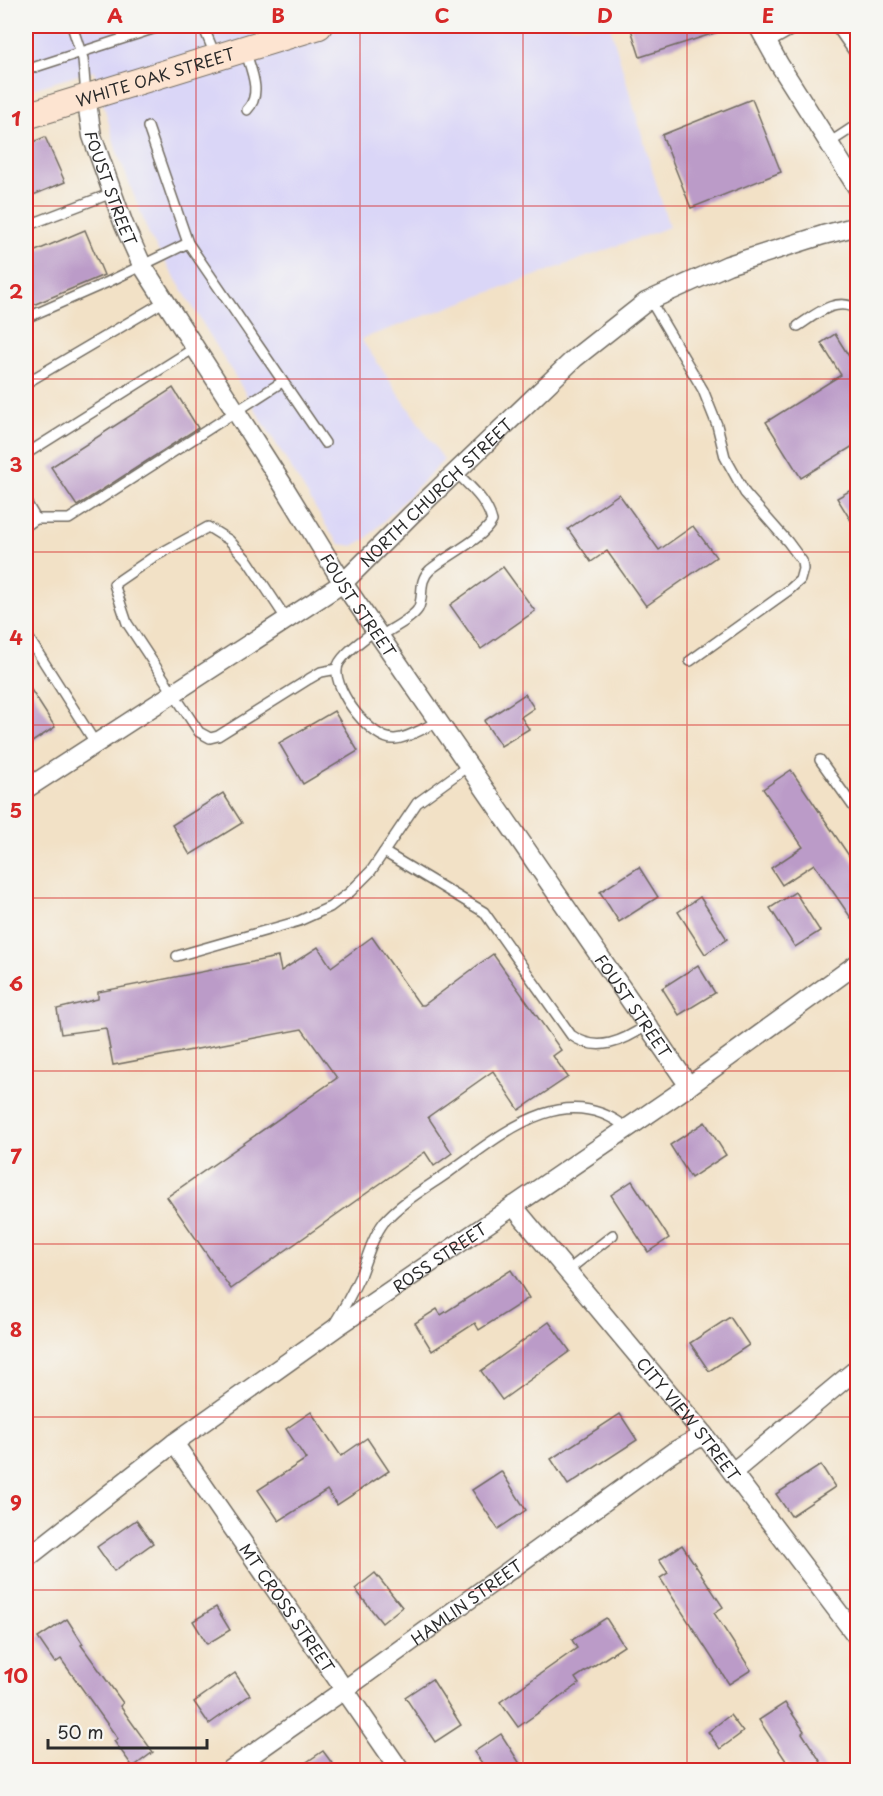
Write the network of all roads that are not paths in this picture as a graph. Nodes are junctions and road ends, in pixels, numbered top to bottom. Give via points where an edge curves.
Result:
1 (72, 26) edge
2 (162, 26) edge
3 (203, 26) edge
4 (319, 26) edge
5 (758, 26) edge
6 (799, 26) edge
7 (836, 26) edge
8 (767, 44) junction
9 (245, 48) junction
10 (81, 52) junction
11 (216, 57) junction
12 (858, 58) edge
13 (26, 70) edge
14 (86, 96) junction
15 (247, 110) dead end
16 (26, 116) edge
17 (858, 124) edge
18 (148, 127) dead end
19 (829, 143) junction
20 (858, 189) edge
21 (112, 193) junction
22 (26, 226) edge
23 (858, 226) edge
24 (188, 243) junction
25 (142, 265) junction
26 (650, 300) junction
27 (165, 301) junction
28 (858, 310) edge
29 (26, 318) edge
30 (798, 326) dead end
31 (196, 347) junction
32 (26, 382) edge
33 (282, 382) junction
34 (236, 410) junction
35 (325, 442) dead end
36 (26, 454) edge
37 (456, 472) junction
38 (26, 502) edge
39 (36, 519) junction
40 (26, 526) edge
41 (343, 584) junction
42 (287, 620) junction
43 (377, 633) junction
44 (26, 634) edge
45 (690, 661) dead end
46 (337, 669) junction
47 (172, 694) junction
48 (438, 722) junction
49 (96, 744) junction
50 (820, 760) dead end
51 (468, 766) junction
52 (26, 789) edge
53 (858, 813) edge
54 (384, 852) junction
55 (177, 956) dead end
56 (858, 963) edge
57 (647, 1025) junction
58 (689, 1086) junction
59 (627, 1128) junction
60 (513, 1206) junction
61 (613, 1235) dead end
62 (567, 1271) junction
63 (328, 1334) junction
64 (858, 1368) edge
65 (704, 1435) junction
66 (174, 1443) junction
67 (733, 1472) junction
68 (26, 1559) edge
69 (858, 1638) edge
70 (344, 1690) junction
71 (230, 1770) edge
72 (400, 1770) edge

1 - 10 lane
2 - 10 lane
3 - 11 lane
4 - 9 street, WHITE OAK STREET via 271,36
5 - 8 street
6 - 8 lane
7 - 12 lane
8 - 19 street
9 - 11 street, WHITE OAK STREET
9 - 15 lane via 256,94
10 - 13 lane
10 - 14 lane
11 - 14 street, WHITE OAK STREET
14 - 16 street, WHITE OAK STREET
14 - 21 street, FOUST STREET via 92,136
17 - 19 lane
18 - 24 lane
19 - 20 street
21 - 22 lane
21 - 25 street, FOUST STREET
23 - 26 street, NORTH CHURCH STREET via 728,265
24 - 25 lane
24 - 33 lane
25 - 27 street, FOUST STREET
25 - 29 lane
26 - 37 street, NORTH CHURCH STREET via 575,358
26 - 45 lane via 703,390 724,457 745,493 789,542 803,569 800,580 789,590
27 - 31 street, FOUST STREET
27 - 32 lane
28 - 30 lane via 840,305 827,308
31 - 34 street, FOUST STREET
31 - 36 lane
33 - 34 lane
33 - 35 lane
34 - 39 lane via 69,519
34 - 41 street, FOUST STREET
37 - 41 street, NORTH CHURCH STREET
37 - 43 lane via 485,502 492,521 429,571 413,615
38 - 39 lane
39 - 40 lane
41 - 42 street, NORTH CHURCH STREET
41 - 43 street, FOUST STREET
42 - 47 street, NORTH CHURCH STREET
42 - 47 lane via 248,561 229,540 208,528 152,558 114,584 127,623
43 - 46 lane via 342,658
43 - 48 street, FOUST STREET
44 - 49 lane
46 - 47 lane via 321,672 210,738 199,732
46 - 48 lane via 345,695 373,732 396,739
47 - 49 street, NORTH CHURCH STREET
48 - 51 street, FOUST STREET
49 - 52 street, NORTH CHURCH STREET
50 - 53 lane
51 - 54 lane via 417,803
51 - 57 street, FOUST STREET
54 - 55 lane via 371,871 330,907 299,921
54 - 57 lane via 484,912 578,1041 594,1045 613,1043
56 - 58 street, ROSS STREET
57 - 58 street, FOUST STREET
58 - 59 street, ROSS STREET
59 - 60 street, ROSS STREET
59 - 63 lane via 602,1113 580,1109 537,1115 505,1132 385,1222
60 - 62 street, CITY VIEW STREET
60 - 63 street, ROSS STREET
61 - 62 lane
62 - 65 street, CITY VIEW STREET
63 - 66 street, ROSS STREET
64 - 67 street
65 - 67 street, CITY VIEW STREET
65 - 70 street, HAMLIN STREET via 673,1452
66 - 68 street, ROSS STREET
66 - 70 street, MT CROSS STREET
67 - 69 street, CITY VIEW STREET
70 - 71 street, HAMLIN STREET
70 - 72 street, MT CROSS STREET

